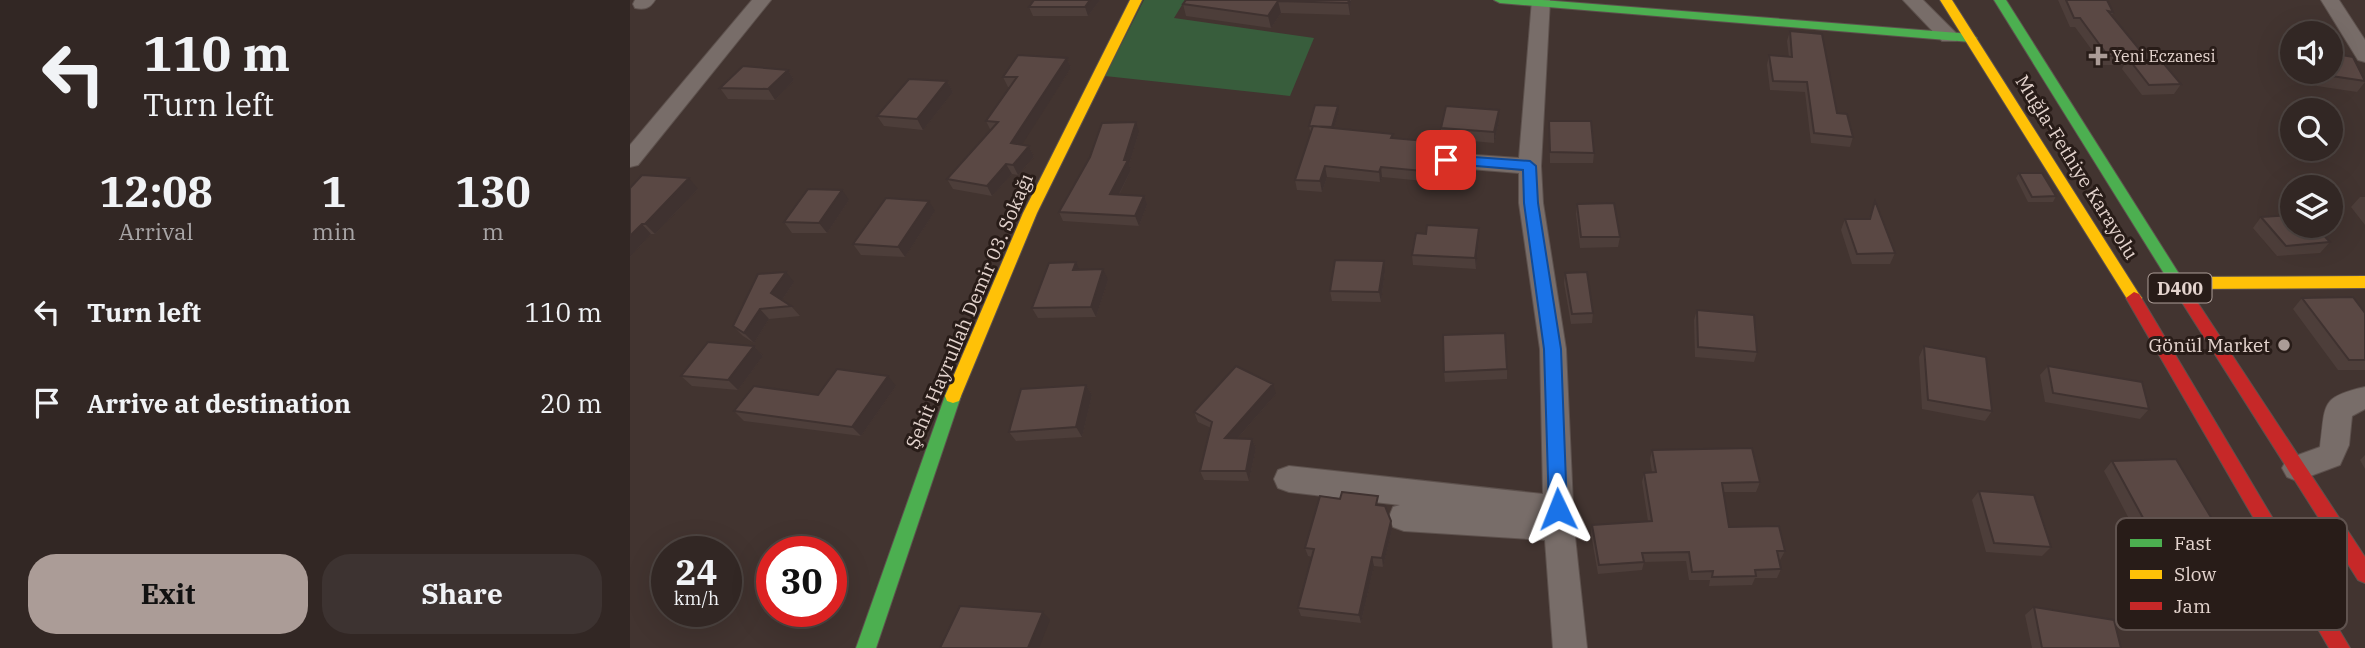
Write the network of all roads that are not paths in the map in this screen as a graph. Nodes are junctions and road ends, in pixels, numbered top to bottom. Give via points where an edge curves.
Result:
1 (762, 0) edge
2 (1136, 0) edge
3 (1500, 0) edge
4 (1912, 0) edge
5 (1946, 0) edge
6 (2000, 0) edge
7 (2330, 0) edge
8 (1541, 2) edge
9 (1949, 37) junction
10 (1971, 38) junction
11 (2365, 55) edge
12 (630, 160) edge
13 (1446, 160) dead end
14 (1530, 166) junction
15 (2365, 282) edge
16 (2177, 283) junction
17 (2365, 398) edge
18 (2297, 468) junction
19 (1289, 479) dead end
20 (1404, 517) dead end
21 (1558, 518) junction
22 (2263, 518) edge
23 (2329, 518) edge
24 (2347, 546) edge
25 (2365, 574) edge
26 (2329, 630) edge
27 (866, 648) edge
28 (1570, 648) edge
29 (2340, 648) edge

1 - 12 street
2 - 27 main road, Şehit Hayrullah Demir 03. Sokağı via 1026,221 970,353 919,486
3 - 8 main road
4 - 9 street
5 - 10 main road, Muğla-Fethiye Karayolu / D400
6 - 16 main road, Muğla-Fethiye Karayolu / D400
7 - 11 street
8 - 9 main road
8 - 14 street
9 - 10 main road
10 - 22 main road, Muğla-Fethiye Karayolu / D400 via 2119,273
13 - 14 street
14 - 21 street via 1531,203 1553,349
15 - 16 main road
16 - 18 main road, Muğla-Fethiye Karayolu / D400
17 - 18 street via 2347,402 2338,411 2334,452 2325,462
18 - 23 main road, Muğla-Fethiye Karayolu / D400
19 - 21 street
20 - 21 street
21 - 28 street
24 - 25 main road, Muğla-Fethiye Karayolu / D400
26 - 29 main road, Muğla-Fethiye Karayolu / D400

